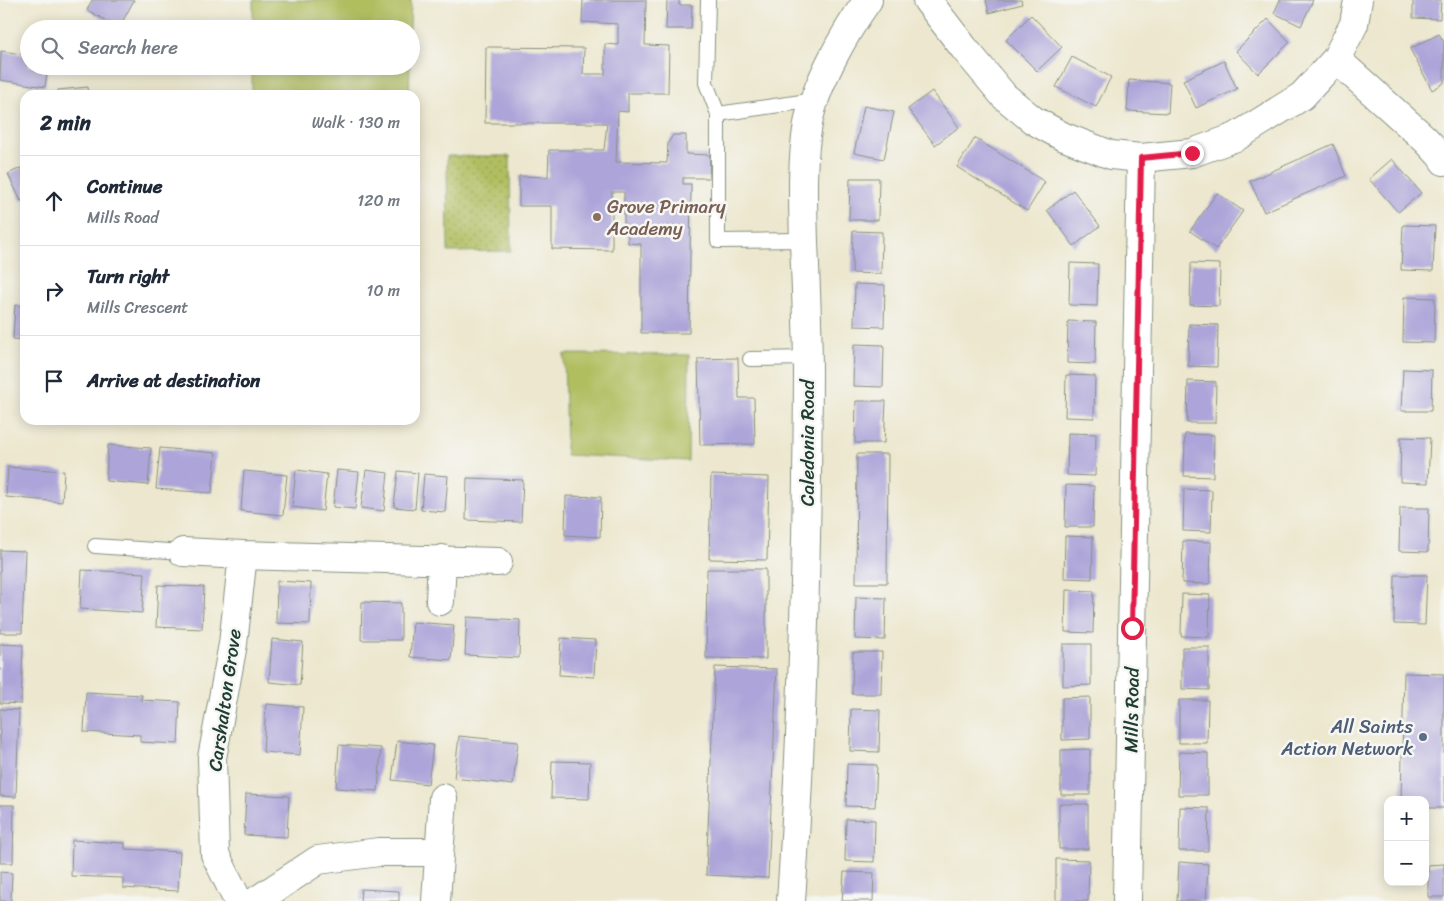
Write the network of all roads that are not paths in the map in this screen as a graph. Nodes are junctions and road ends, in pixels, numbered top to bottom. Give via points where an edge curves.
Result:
1 (708, 0) edge
2 (868, 0) edge
3 (926, 0) edge
4 (1358, 0) edge
5 (1336, 59) junction
6 (815, 100) junction
7 (718, 114) junction
8 (1141, 158) junction
9 (1444, 161) edge
10 (804, 240) junction
11 (808, 358) junction
12 (750, 359) dead end
13 (95, 546) dead end
14 (183, 552) joint
15 (242, 555) junction
16 (442, 559) junction
17 (498, 562) dead end
18 (440, 601) dead end
19 (443, 798) dead end
20 (439, 852) junction
21 (238, 901) edge
22 (256, 901) edge
23 (436, 901) edge
24 (791, 901) edge
25 (1127, 901) edge

1 - 7 lane via 706,83
2 - 6 street, Caledonia Road via 832,61
3 - 8 street via 1004,96 1033,120 1062,136 1111,155
4 - 5 street via 1354,24
5 - 8 street via 1302,96 1236,137 1192,153
5 - 9 street via 1425,139
6 - 7 lane
6 - 10 street, Caledonia Road via 808,122 804,155
7 - 10 lane via 718,241
8 - 25 street, Mills Road
10 - 11 street, Caledonia Road
11 - 12 lane
11 - 24 street, Caledonia Road via 803,688
13 - 14 lane
14 - 15 street
15 - 16 street
15 - 21 street, Carshalton Grove via 233,644 212,758 215,854
16 - 17 street
16 - 18 street
19 - 20 street
20 - 22 street via 379,852 318,860
20 - 23 street

